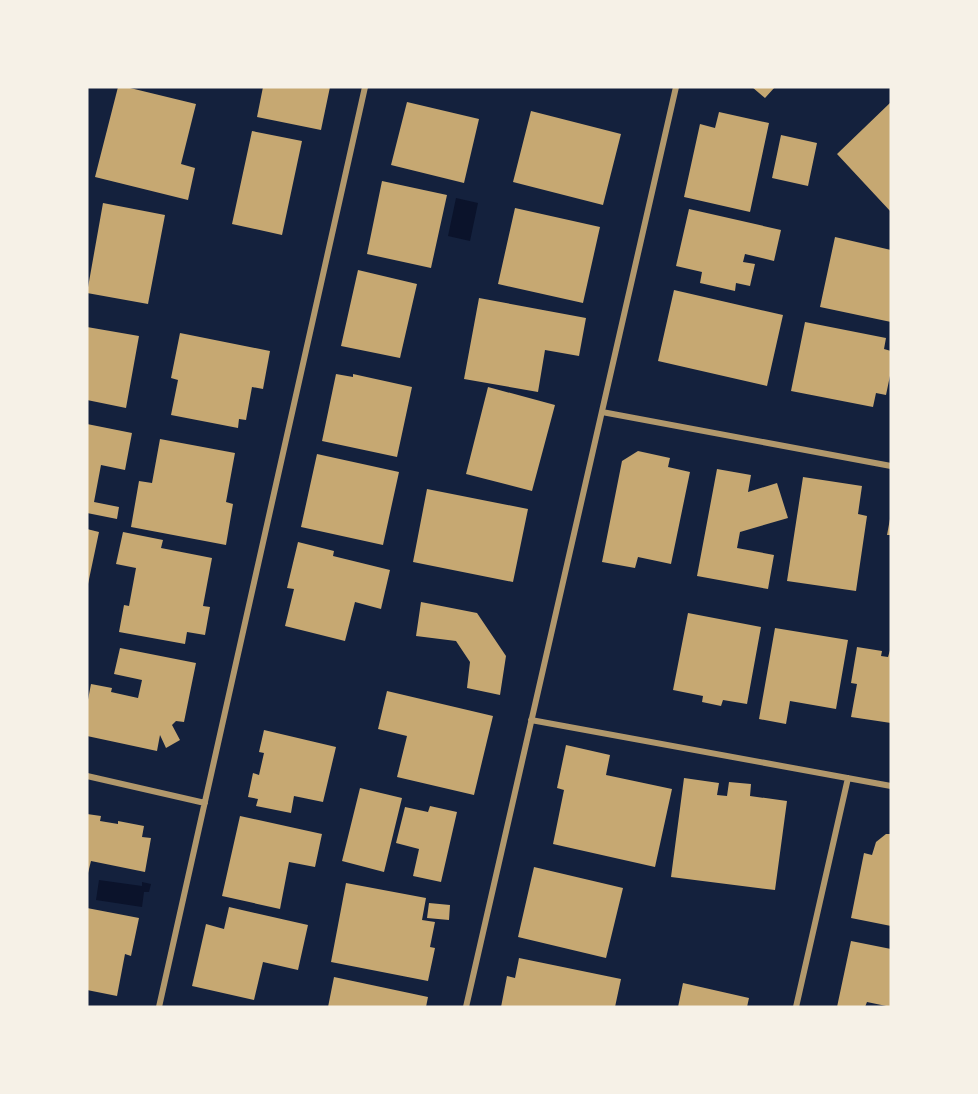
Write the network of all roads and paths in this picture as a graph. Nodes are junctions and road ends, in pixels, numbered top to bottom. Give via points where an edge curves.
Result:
1 (365, 87) edge
2 (676, 87) edge
3 (602, 412) junction
4 (891, 466) edge
5 (531, 720) junction
6 (87, 776) edge
7 (848, 778) junction
8 (891, 786) edge
9 (205, 803) junction
10 (159, 1007) edge
11 (466, 1007) edge
12 (796, 1007) edge

1 - 9 street
2 - 3 street
3 - 4 street
3 - 5 street
5 - 7 street
5 - 11 street
6 - 9 street
7 - 8 street
7 - 12 street
9 - 10 street

